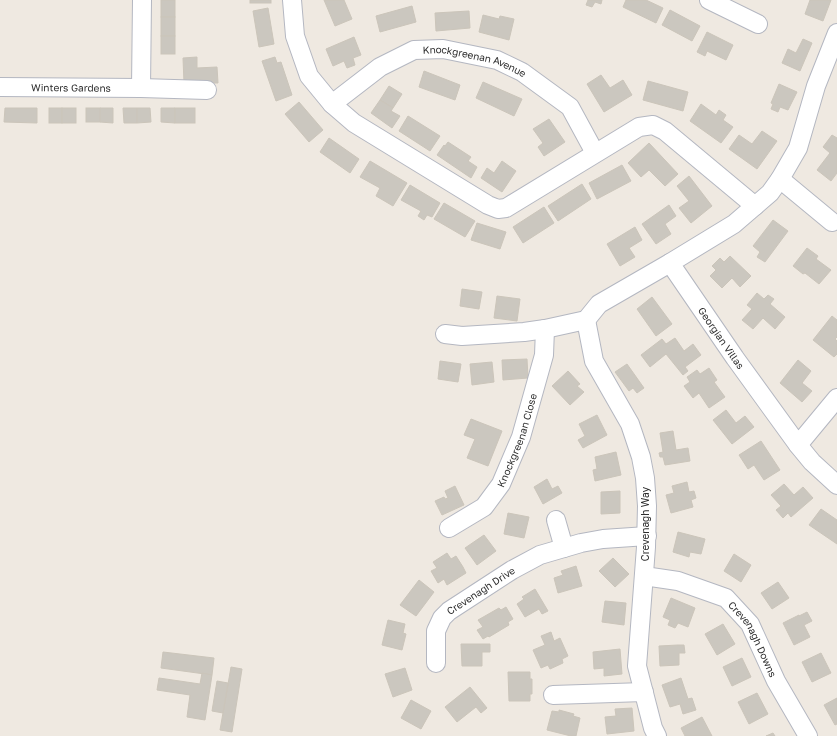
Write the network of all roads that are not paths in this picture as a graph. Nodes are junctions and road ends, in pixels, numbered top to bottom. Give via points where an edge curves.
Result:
1 (142, 0) edge
2 (292, 0) edge
3 (709, 0) edge
4 (758, 24) dead end
5 (837, 33) edge
6 (0, 87) edge
7 (142, 88) junction
8 (207, 90) dead end
9 (332, 104) junction
10 (595, 154) junction
11 (780, 179) junction
12 (755, 206) junction
13 (832, 222) dead end
14 (670, 263) junction
15 (586, 320) junction
16 (545, 329) junction
17 (445, 334) dead end
18 (837, 398) edge
19 (798, 445) junction
20 (837, 485) edge
21 (556, 520) dead end
22 (449, 528) dead end
23 (647, 536) junction
24 (564, 548) junction
25 (644, 576) junction
26 (436, 663) dead end
27 (644, 692) junction
28 (553, 696) dead end
29 (657, 736) edge
30 (808, 736) edge

1 - 7 street
2 - 9 street via 295,36 309,76
3 - 4 street
5 - 11 street via 816,86 798,148
6 - 7 street, Winters Gardens
7 - 8 street, Winters Gardens
9 - 10 street via 354,123 498,209 506,208
9 - 10 street, Knockgreenan Avenue via 380,67 414,50 443,49 497,60 522,72 570,107
10 - 12 street via 639,127 653,125 666,131
11 - 12 street via 770,193
11 - 13 street
12 - 14 street via 734,224
14 - 15 street via 599,304
14 - 19 street, Georgian Villas
15 - 16 street
15 - 23 street, Crevenagh Way via 594,361 630,424 641,457 646,485
16 - 17 street via 462,336
16 - 22 street, Knockgreenan Close via 544,355 522,437 501,484 484,507
18 - 19 street
19 - 20 street, Georgian Villas
21 - 24 street
23 - 24 street, Crevenagh Drive via 603,539
23 - 25 street, Crevenagh Way
24 - 26 street, Crevenagh Drive via 540,555 512,570 449,610 436,631
25 - 27 street, Crevenagh Way via 637,666
25 - 30 street, Crevenagh Downs via 678,581 726,598 750,624 776,681
27 - 28 street
27 - 29 street, Crevenagh Way

